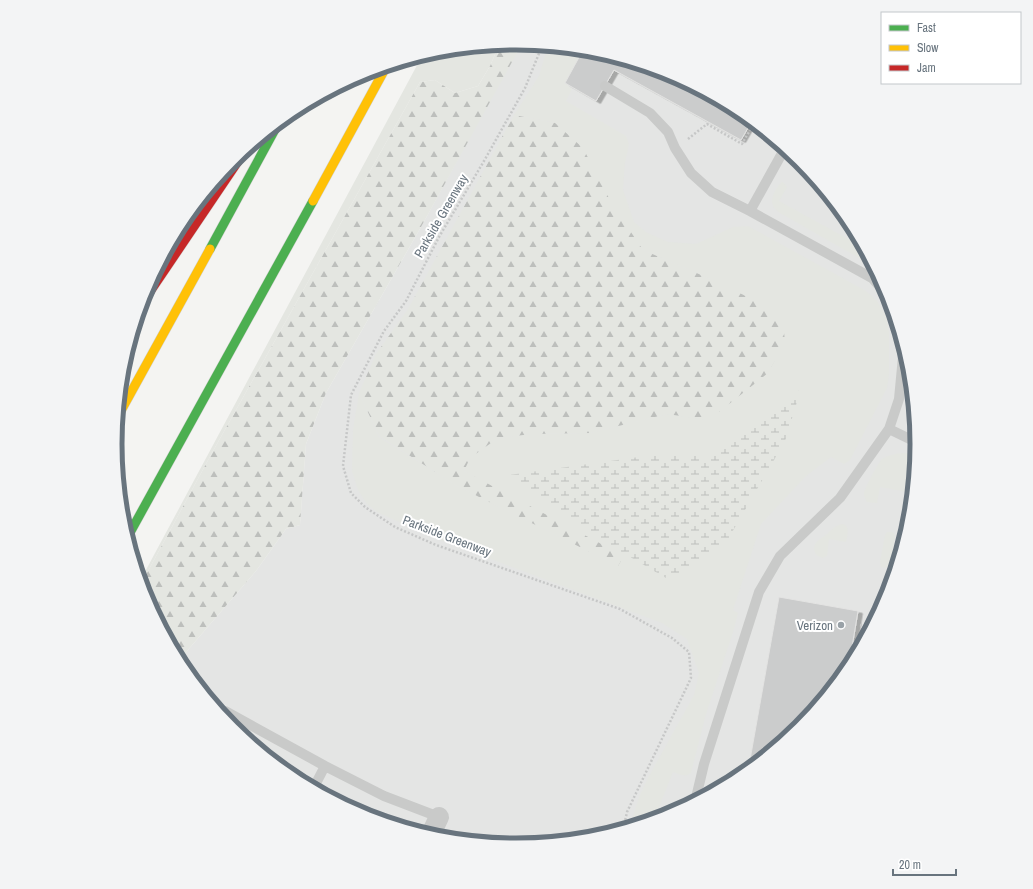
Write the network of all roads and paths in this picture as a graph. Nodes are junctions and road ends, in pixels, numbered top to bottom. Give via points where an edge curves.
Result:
1 (540, 51) edge
2 (382, 74) edge
3 (605, 86) dead end
4 (751, 127) edge
5 (272, 136) edge
6 (675, 148) junction
7 (782, 153) edge
8 (231, 173) edge
9 (750, 211) junction
10 (159, 278) edge
11 (875, 282) edge
12 (903, 366) edge
13 (124, 405) edge
14 (890, 429) junction
15 (911, 439) edge
16 (132, 530) edge
17 (860, 625) dead end
18 (866, 626) edge
19 (228, 713) edge
20 (326, 766) junction
21 (316, 784) edge
22 (697, 795) edge
23 (439, 817) joint
24 (625, 824) edge
25 (433, 830) edge

1 - 24 path, Parkside Greenway via 525,88 439,236 406,301 384,331 351,396 343,466 351,492 365,507 395,528 436,545 620,609 672,638 689,652 691,678 628,812
2 - 16 highway
3 - 6 lane via 650,113 668,132
4 - 6 path via 742,144 707,124
5 - 13 highway
6 - 9 lane via 691,173 712,192
7 - 9 lane
8 - 10 highway
9 - 11 lane
12 - 14 lane via 900,399
14 - 15 lane
14 - 22 lane via 840,498 780,556 759,592 704,764
17 - 18 path
19 - 20 lane
20 - 21 lane
20 - 23 lane via 384,796
23 - 25 street

